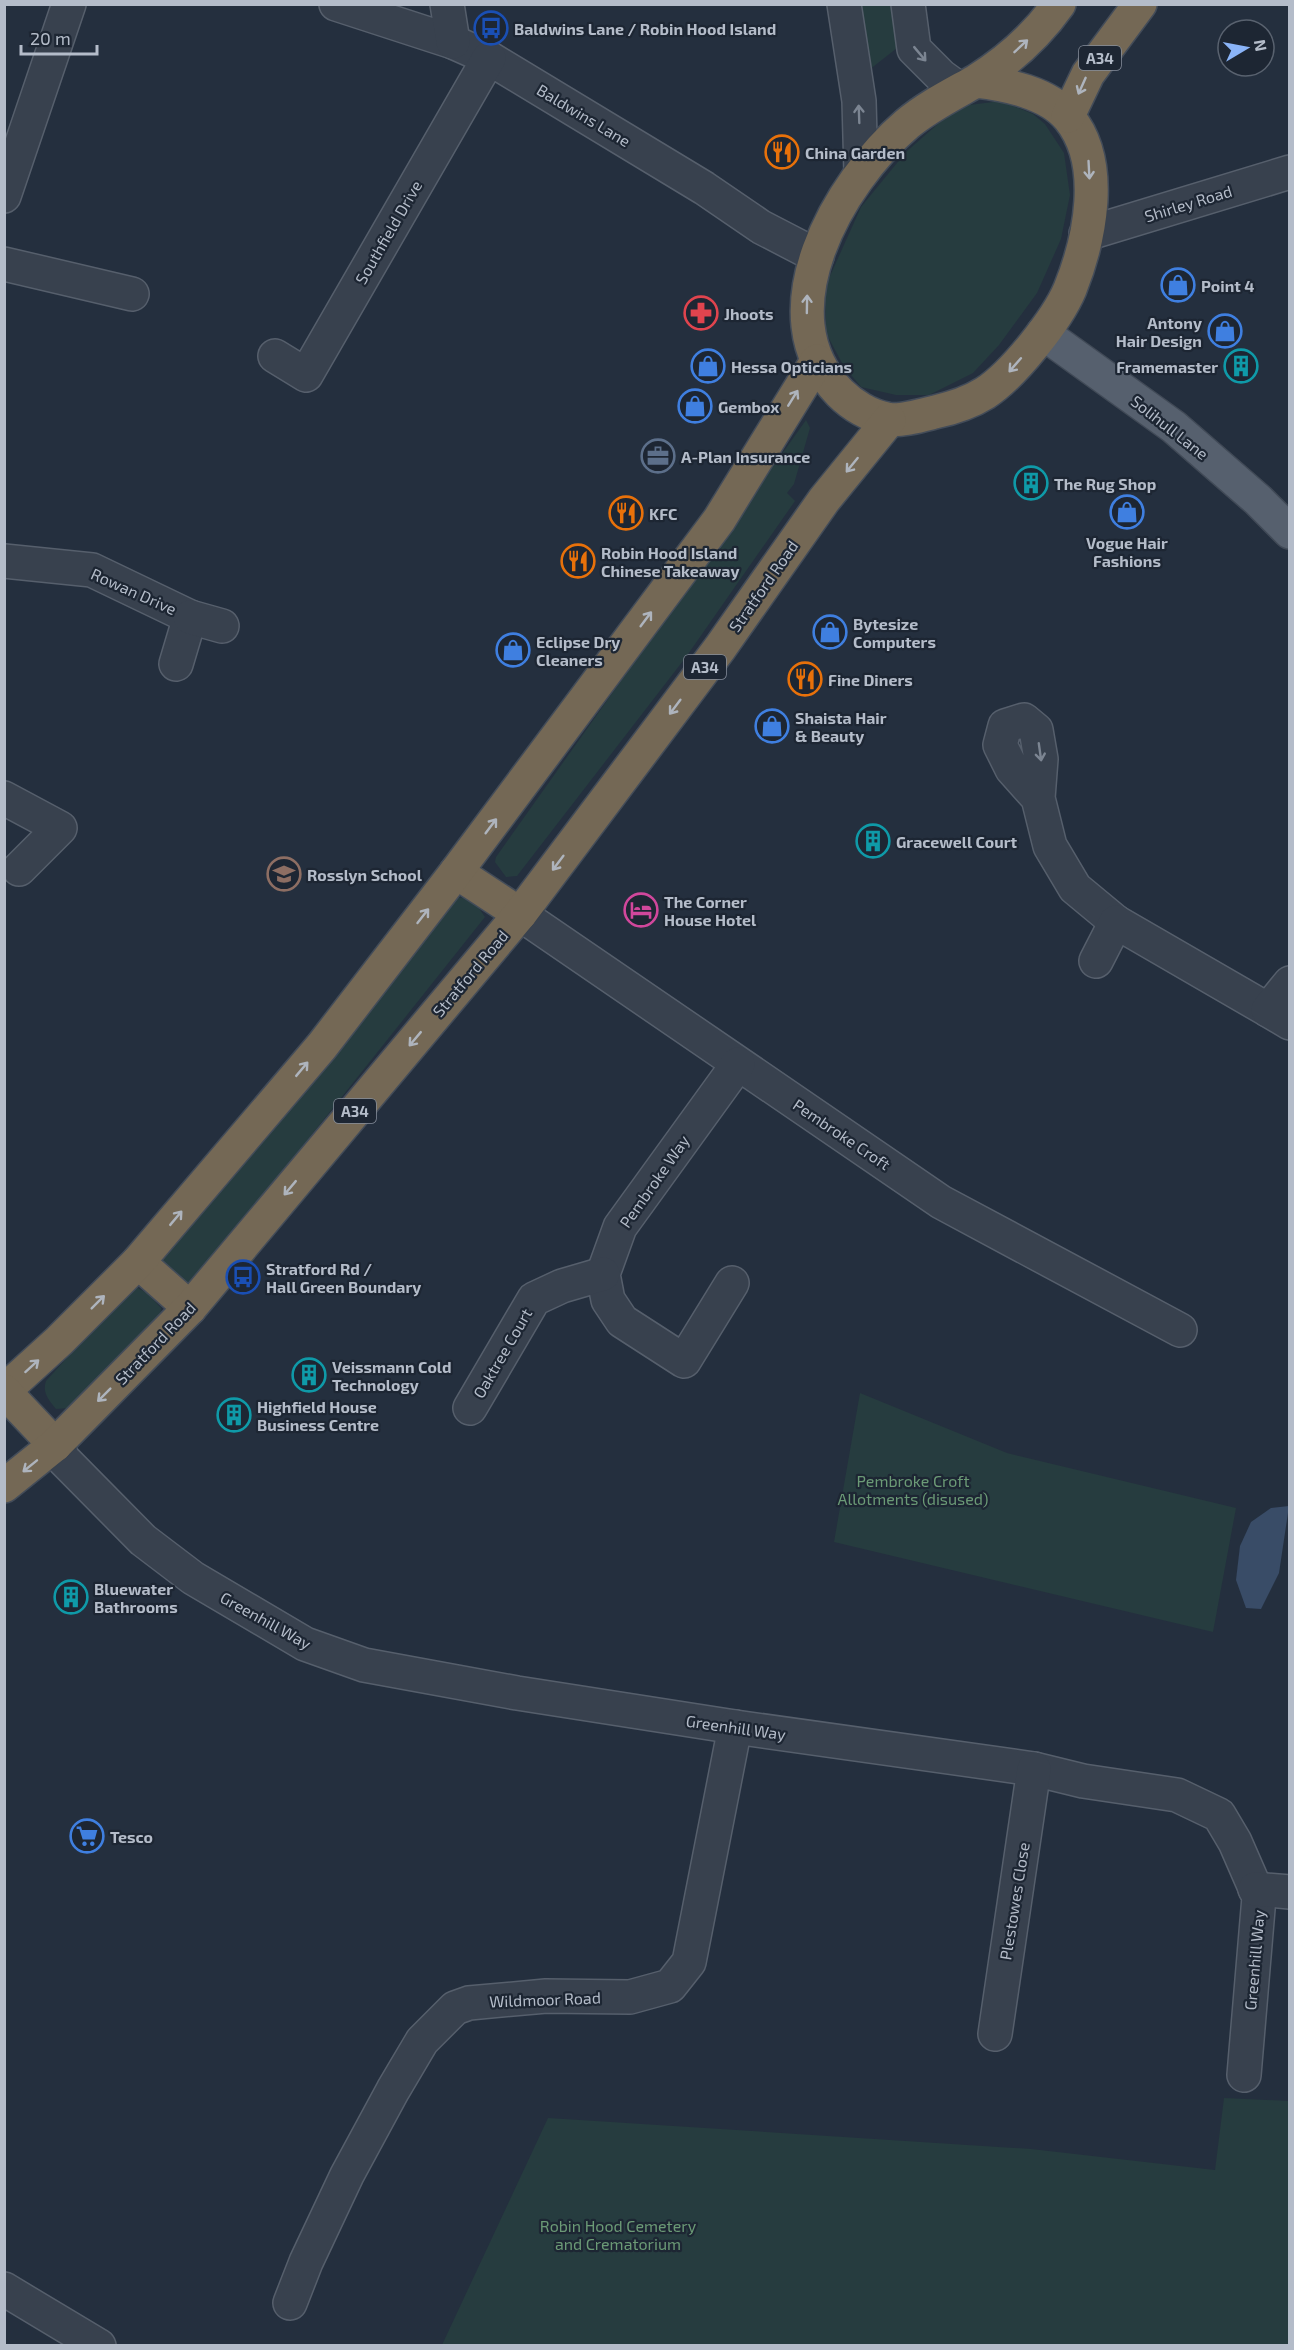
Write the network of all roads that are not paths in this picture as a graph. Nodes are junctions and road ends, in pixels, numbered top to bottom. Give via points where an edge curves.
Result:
1 (69, 4) edge
2 (336, 4) edge
3 (447, 4) edge
4 (844, 4) edge
5 (908, 4) edge
6 (1059, 4) edge
7 (1140, 4) edge
8 (453, 42) junction
9 (489, 58) junction
10 (967, 85) junction
11 (1068, 116) junction
12 (1290, 172) edge
13 (861, 173) junction
14 (4, 196) edge
15 (1086, 234) junction
16 (817, 256) junction
17 (4, 264) edge
18 (132, 294) dead end
19 (1043, 333) junction
20 (275, 356) dead end
21 (817, 361) junction
22 (889, 420) junction
23 (1290, 532) edge
24 (4, 561) edge
25 (190, 617) junction
26 (222, 626) dead end
27 (176, 664) dead end
28 (4, 798) edge
29 (1038, 798) dead end
30 (19, 869) dead end
31 (456, 872) junction
32 (520, 914) junction
33 (1116, 922) junction
34 (1096, 962) dead end
35 (1290, 983) edge
36 (1279, 1016) edge
37 (738, 1064) junction
38 (138, 1262) junction
39 (603, 1274) junction
40 (732, 1283) dead end
41 (190, 1308) junction
42 (1180, 1329) dead end
43 (4, 1391) edge
44 (470, 1408) dead end
45 (55, 1445) junction
46 (4, 1486) edge
47 (735, 1727) junction
48 (1034, 1769) junction
49 (1255, 1889) junction
50 (1290, 1892) edge
51 (995, 2034) dead end
52 (1244, 2075) dead end
53 (4, 2289) edge
54 (290, 2303) dead end
55 (99, 2346) edge

1 - 14 street
2 - 8 street, Baldwins Lane
3 - 8 street
13 -> 4 street via 859,101
5 -> 10 street via 914,49 941,76
10 -> 6 highway via 1016,52
7 -> 11 highway, A34 via 1088,74
8 - 9 street, Baldwins Lane
9 - 16 street, Baldwins Lane via 704,188 761,227
9 - 20 street, Southfield Drive via 306,375
10 - 11 highway via 1004,84 1041,97
10 - 13 highway via 907,124
11 -> 15 highway via 1089,162
12 - 15 street, Shirley Road
13 - 16 highway via 839,208
15 - 19 highway via 1069,291
21 -> 16 highway via 806,305
17 - 18 street
19 -> 22 highway via 986,392 957,407
19 - 23 main road, Solihull Lane via 1174,427
21 - 22 highway via 846,398
31 -> 21 highway via 720,520
22 -> 32 highway, Stratford Road / A34 via 824,500 720,648
24 - 25 street, Rowan Drive via 92,570
25 - 26 street, Rowan Drive
25 - 27 street, Rowan Drive
28 - 30 street via 72,833
29 - 33 street via 1050,846 1075,888
31 - 32 highway
38 -> 31 highway via 322,1046
32 - 37 street, Pembroke Croft
32 -> 41 highway, Stratford Road / A34
33 - 34 street
33 - 36 street
35 - 36 street
37 - 39 street, Pembroke Way via 620,1227
37 - 42 street, Pembroke Croft via 941,1202
38 - 41 highway
43 -> 38 highway
39 - 40 street via 608,1300 622,1321 684,1361
39 - 44 street, Oaktree Court via 534,1299
41 -> 45 highway, Stratford Road / A34
43 - 45 highway
45 -> 46 highway, Stratford Road / A34
45 - 47 street, Greenhill Way via 64,1460 143,1540 192,1578 305,1644 364,1665
47 - 48 street, Greenhill Way
47 - 54 street, Wildmoor Road via 689,1962 670,1986 630,1997 546,1996 469,2003 455,2008 422,2041 393,2090 347,2175
48 - 49 street, Greenhill Way via 1083,1781 1178,1795 1220,1815
48 - 51 street, Plestowes Close
49 - 50 street
49 - 52 street, Greenhill Way via 1259,1897
53 - 55 street

